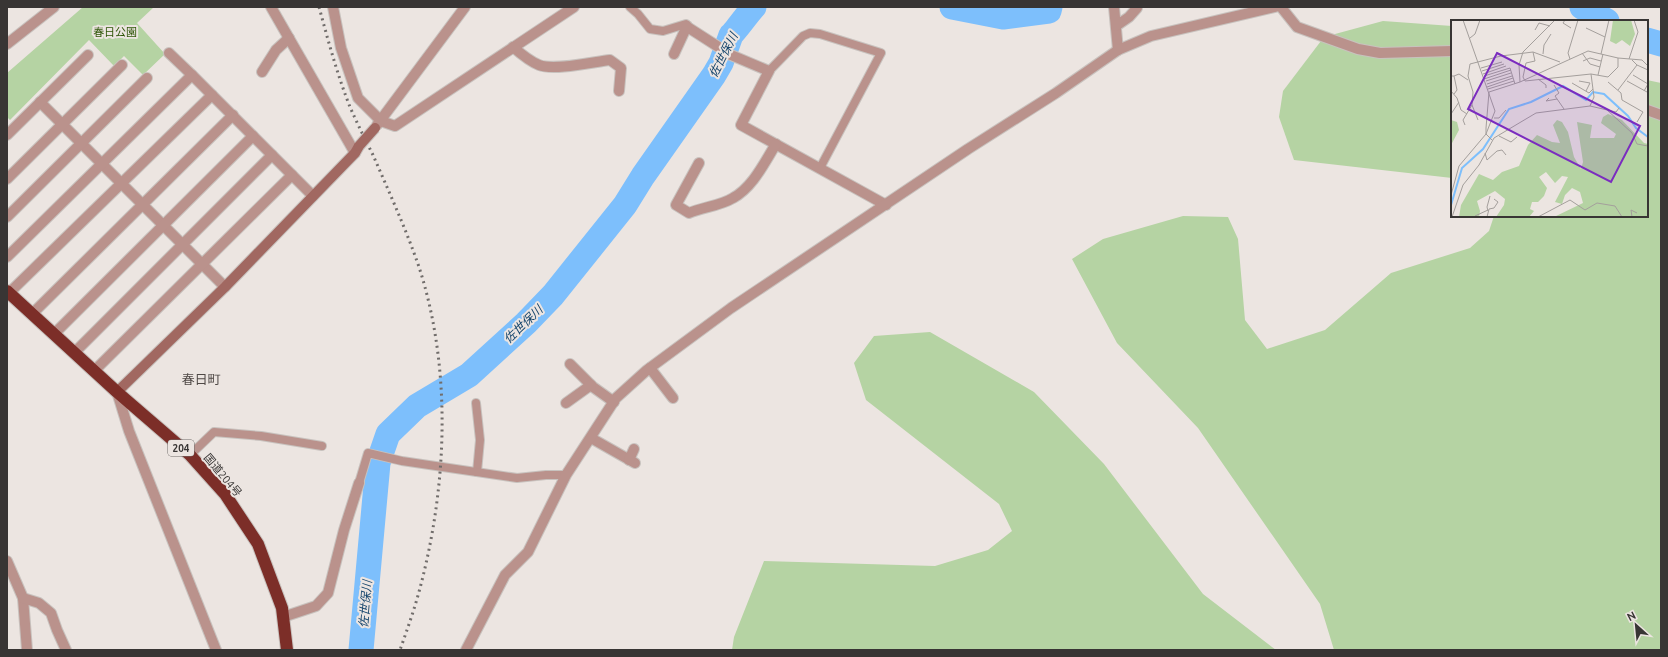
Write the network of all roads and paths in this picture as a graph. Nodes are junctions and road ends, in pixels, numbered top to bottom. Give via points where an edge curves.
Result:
1 (54, 7) edge
2 (271, 7) edge
3 (333, 7) edge
4 (465, 7) edge
5 (574, 7) edge
6 (630, 7) edge
7 (1114, 7) edge
8 (1275, 7) edge
9 (1281, 7) edge
10 (1136, 8) edge
11 (1116, 26) junction
12 (688, 27) junction
13 (289, 38) junction
14 (7, 44) edge
15 (513, 47) junction
16 (1118, 50) junction
17 (1451, 51) edge
18 (169, 53) dead end
19 (674, 54) dead end
20 (88, 55) dead end
21 (122, 65) dead end
22 (769, 71) junction
23 (262, 72) dead end
24 (192, 75) junction
25 (147, 78) dead end
26 (619, 92) dead end
27 (212, 95) junction
28 (40, 102) junction
29 (1648, 110) edge
30 (233, 115) junction
31 (1661, 115) edge
32 (63, 125) junction
33 (378, 125) junction
34 (7, 135) edge
35 (253, 136) junction
36 (81, 143) junction
37 (776, 144) junction
38 (357, 149) junction
39 (272, 155) junction
40 (699, 163) dead end
41 (101, 164) junction
42 (820, 168) junction
43 (292, 175) junction
44 (7, 179) edge
45 (121, 184) junction
46 (313, 196) junction
47 (142, 204) junction
48 (886, 205) junction
49 (7, 217) edge
50 (163, 225) junction
51 (182, 244) junction
52 (7, 257) edge
53 (201, 264) junction
54 (224, 287) junction
55 (8, 292) edge
56 (32, 314) junction
57 (54, 334) junction
58 (74, 353) junction
59 (570, 364) dead end
60 (650, 368) junction
61 (94, 371) junction
62 (591, 385) junction
63 (117, 392) junction
64 (672, 398) dead end
65 (614, 402) junction
66 (476, 403) dead end
67 (566, 403) dead end
68 (591, 438) junction
69 (322, 446) dead end
70 (634, 449) dead end
71 (190, 455) junction
72 (477, 472) junction
73 (566, 475) junction
74 (359, 483) joint
75 (7, 561) edge
76 (23, 598) junction
77 (283, 617) junction
78 (27, 650) edge
79 (66, 650) edge
80 (216, 650) edge
81 (287, 650) edge
82 (466, 650) edge

1 - 14 street
2 - 13 street
3 - 33 street via 341,48 358,98
4 - 33 street
5 - 15 street
6 - 12 lane via 650,29 663,31 686,24
7 - 11 street
8 - 16 street via 1151,36
9 - 17 street via 1297,27 1358,49 1380,53
10 - 11 street via 1129,17
11 - 16 street
12 - 19 street
12 - 22 street via 731,54
13 - 23 street via 276,50
13 - 38 street
15 - 26 street via 540,66 554,67 610,60 621,68
15 - 33 street via 395,126
16 - 48 street
18 - 24 street
20 - 28 street
21 - 32 street
22 - 37 street via 741,125
22 - 42 lane via 803,36 810,33 881,53
24 - 27 street
24 - 41 street
25 - 36 street
27 - 30 street
27 - 45 street
28 - 32 street
28 - 34 street
29 - 31 street
30 - 35 street
30 - 47 street
32 - 36 street
32 - 44 street
33 - 38 street, bridge
35 - 39 street
35 - 50 street
36 - 41 street
36 - 49 street
37 - 40 street via 748,187 734,198 699,208 689,214 676,205
37 - 42 street
38 - 46 street
39 - 43 street
39 - 51 street
41 - 45 street
41 - 52 street
42 - 48 street
43 - 46 street
43 - 53 street
45 - 47 street
45 - 55 street
46 - 54 street
47 - 50 street
47 - 56 street
48 - 60 street via 731,308
50 - 51 street
50 - 57 street
51 - 53 street
51 - 58 street
53 - 54 street
53 - 61 street
54 - 63 street
55 - 56 highway, 国道204号 / 204
56 - 57 highway, 国道204号 / 204
57 - 58 highway, 国道204号 / 204
58 - 61 highway, 国道204号 / 204
59 - 62 street
60 - 64 street
60 - 65 street
61 - 63 highway, 国道204号 / 204
62 - 65 street
62 - 67 street
63 - 71 highway, 国道204号 / 204
63 - 80 street via 129,431
65 - 68 street
66 - 72 lane via 480,440
68 - 70 street via 632,461
68 - 73 street
69 - 71 lane via 261,436 214,432
71 - 77 highway, 国道204号 / 204 via 225,494 258,544
72 - 73 lane via 517,478
72 - 74 lane via 402,461 368,453
73 - 82 street via 528,552 505,575
74 - 77 street via 328,593 316,606
75 - 76 street
76 - 78 street
76 - 79 street via 39,603 51,613
77 - 81 highway, 国道204号 / 204

